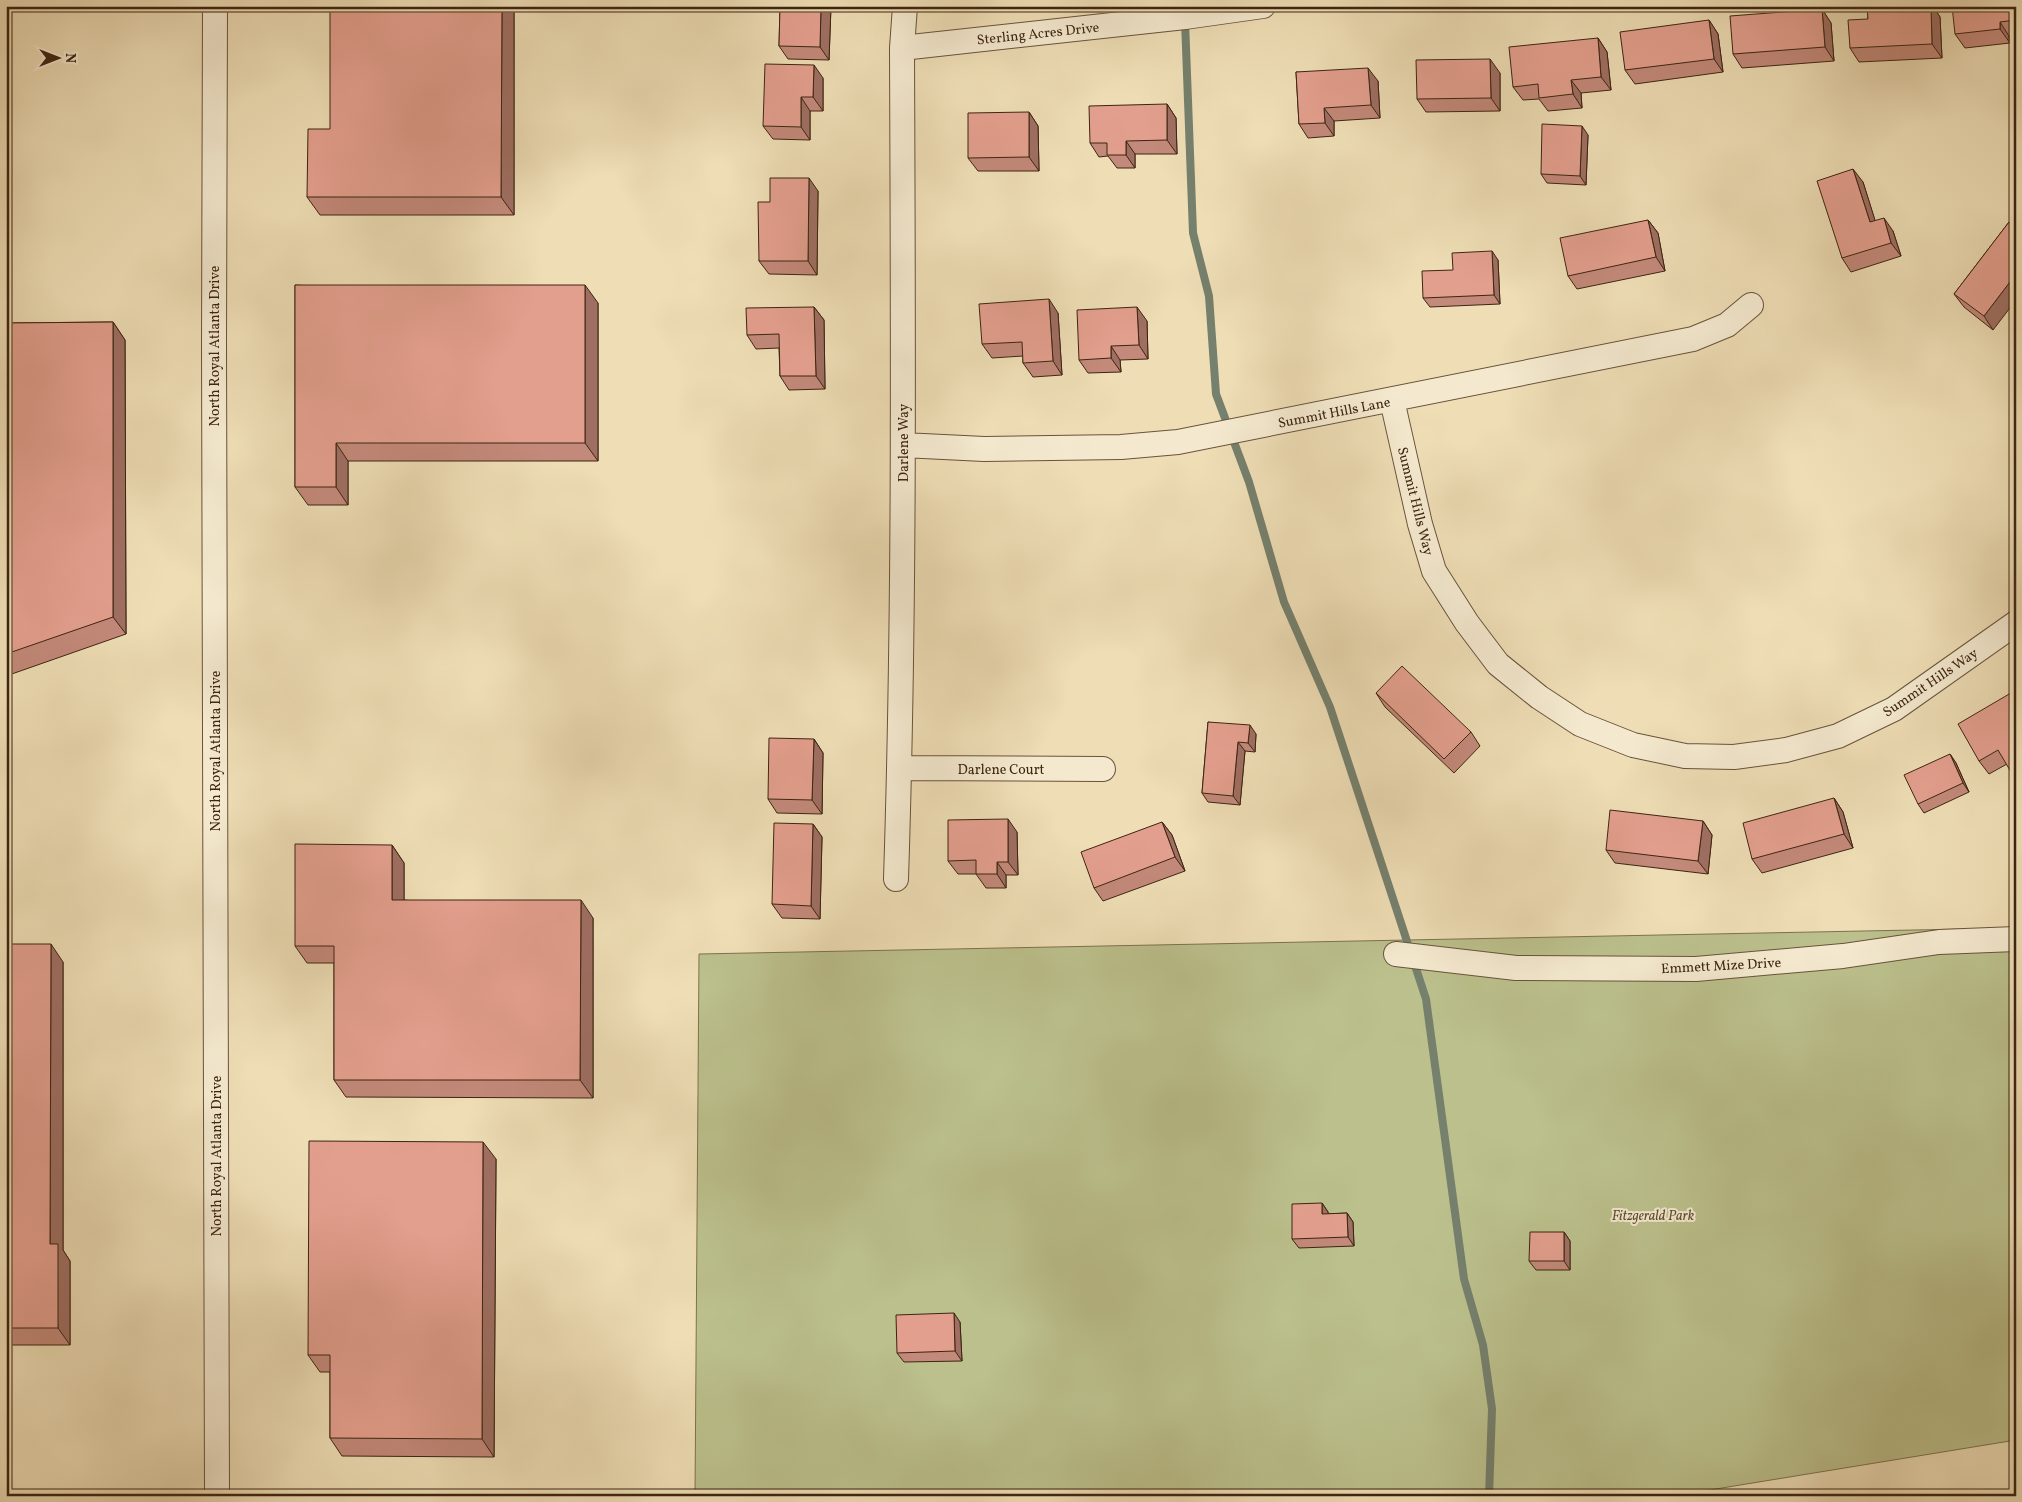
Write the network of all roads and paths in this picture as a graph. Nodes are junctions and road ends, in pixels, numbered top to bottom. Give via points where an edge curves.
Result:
1 (215, 6) edge
2 (905, 6) edge
3 (1263, 6) edge
4 (902, 48) junction
5 (1751, 305) dead end
6 (1392, 400) junction
7 (903, 445) junction
8 (2016, 623) edge
9 (899, 768) junction
10 (1103, 769) dead end
11 (896, 879) dead end
12 (2016, 940) edge
13 (1396, 954) dead end
14 (217, 1496) edge

1 - 14 street, North Royal Atlanta Drive
2 - 4 street, Darlene Way
3 - 4 street, Sterling Acres Drive
4 - 7 street, Darlene Way
5 - 6 street, Summit Hills Lane via 1727,325 1693,339
6 - 7 street, Summit Hills Lane via 1178,442 1121,447 984,449
6 - 8 street, Summit Hills Way via 1434,571 1466,623 1498,664 1539,697 1580,724 1634,745 1685,756 1734,757 1786,750 1838,736 1894,709
7 - 9 street, Darlene Way
9 - 10 street, Darlene Court
9 - 11 street, Darlene Way
12 - 13 street, Emmett Mize Drive via 1939,942 1843,956 1696,969 1516,968

